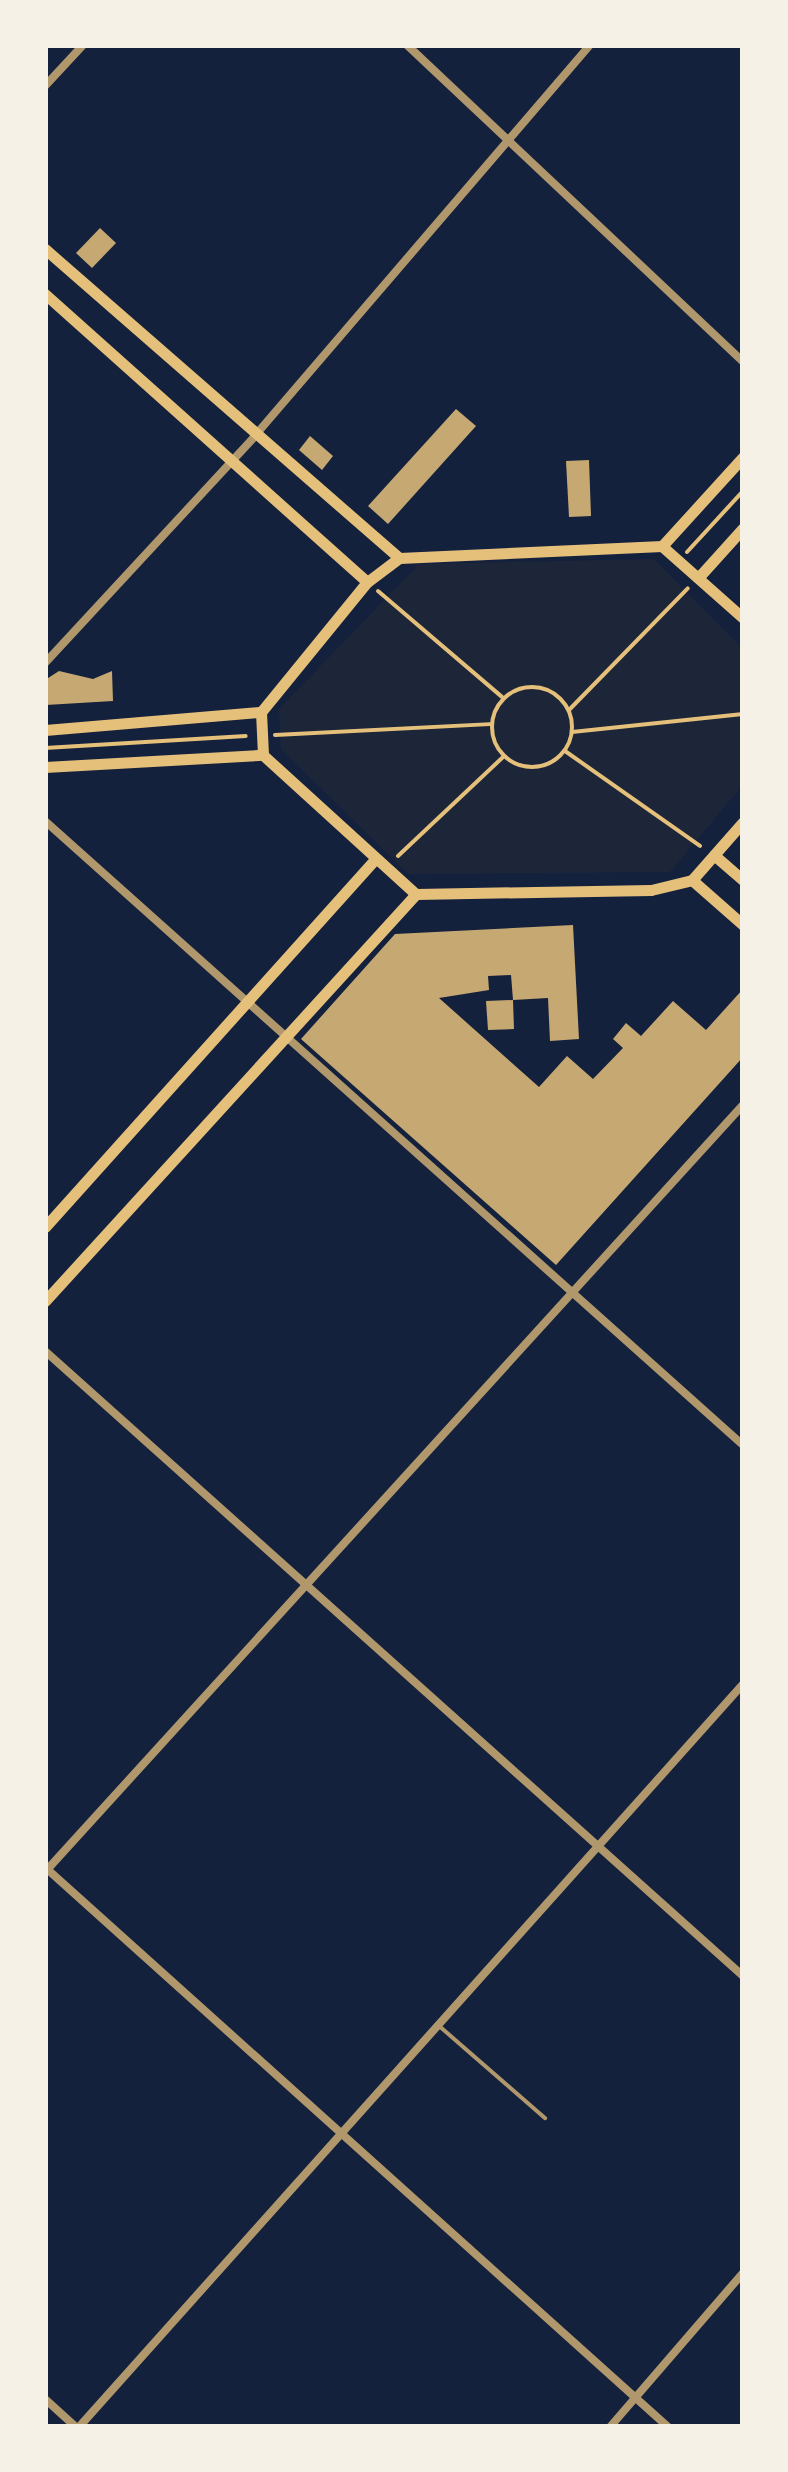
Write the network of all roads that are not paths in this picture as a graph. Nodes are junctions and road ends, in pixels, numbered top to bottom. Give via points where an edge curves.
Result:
1 (83, 45) edge
2 (408, 45) edge
3 (590, 45) edge
4 (45, 86) edge
5 (506, 135) junction
6 (45, 249) edge
7 (45, 294) edge
8 (743, 362) edge
9 (253, 438) junction
10 (743, 457) edge
11 (231, 461) junction
12 (743, 528) edge
13 (662, 546) junction
14 (399, 558) junction
15 (698, 578) junction
16 (367, 582) junction
17 (743, 618) edge
18 (45, 663) edge
19 (261, 712) junction
20 (45, 730) edge
21 (263, 755) junction
22 (45, 766) edge
23 (45, 821) edge
24 (743, 822) edge
25 (714, 855) junction
26 (375, 859) junction
27 (692, 880) junction
28 (743, 880) edge
29 (416, 894) junction
30 (743, 925) edge
31 (248, 1001) junction
32 (286, 1036) junction
33 (743, 1105) edge
34 (45, 1227) edge
35 (572, 1292) junction
36 (45, 1301) edge
37 (45, 1350) edge
38 (743, 1446) edge
39 (306, 1585) junction
40 (743, 1684) edge
41 (598, 1845) junction
42 (46, 1870) edge
43 (743, 1976) edge
44 (438, 2024) junction
45 (546, 2118) dead end
46 (340, 2133) junction
47 (743, 2274) edge
48 (636, 2398) junction
49 (45, 2399) edge
50 (78, 2427) edge
51 (610, 2427) edge
52 (668, 2427) edge

1 - 4 street
2 - 5 street
3 - 5 street
5 - 8 street
5 - 9 street
6 - 9 main road
7 - 11 main road
9 - 11 street
9 - 14 main road
10 - 13 main road
11 - 16 main road
11 - 18 street
12 - 15 main road
13 - 14 main road
13 - 15 main road
14 - 16 main road
15 - 17 main road
16 - 19 main road
19 - 20 main road
19 - 21 main road
21 - 22 main road
21 - 26 main road
23 - 31 street
24 - 25 main road
25 - 27 main road
25 - 28 main road
26 - 29 main road
26 - 31 main road
27 - 29 main road via 651,890
27 - 30 main road
29 - 32 main road
31 - 32 street
31 - 34 main road
32 - 35 street
32 - 36 main road
33 - 35 street
35 - 38 street
35 - 39 street
37 - 39 street
39 - 41 street
39 - 42 street
40 - 41 street
41 - 43 street
41 - 44 street
42 - 46 street
44 - 45 lane
44 - 46 street
46 - 48 street
46 - 50 street
47 - 48 street
48 - 51 street
48 - 52 street
49 - 50 street

